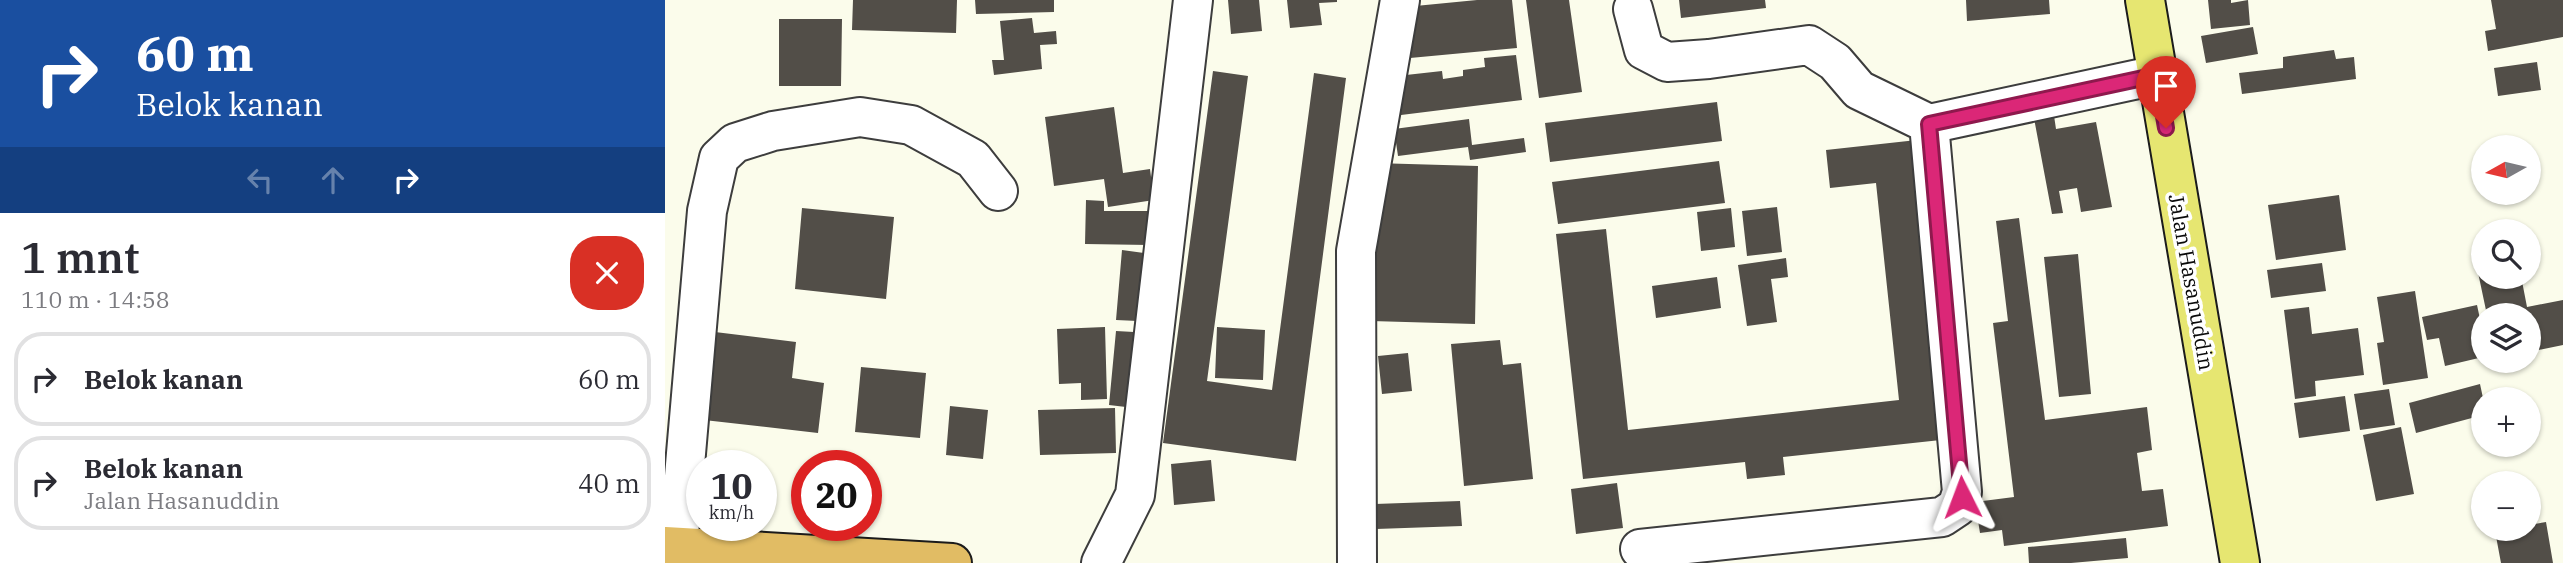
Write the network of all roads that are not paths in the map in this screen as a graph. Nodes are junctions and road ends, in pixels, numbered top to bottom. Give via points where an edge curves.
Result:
1 (1193, 0) edge
2 (1400, 0) edge
3 (2145, 0) edge
4 (1633, 9) dead end
5 (2157, 75) junction
6 (1929, 124) junction
7 (998, 191) dead end
8 (671, 546) edge
9 (1640, 550) dead end
10 (952, 563) edge
11 (1101, 563) edge
12 (1357, 563) edge
13 (2240, 563) edge

1 - 11 street via 1135,495
2 - 12 street via 1356,251
3 - 5 main road, Jalan Hasanuddin
4 - 6 street via 1644,50 1667,62 1809,45 1835,62 1859,90
5 - 6 street
5 - 13 main road, Jalan Hasanuddin
6 - 9 street via 1962,492 1957,507 1942,517
7 - 8 street via 973,159 911,124 860,117 773,131 735,143 719,158 707,211
8 - 10 highway

